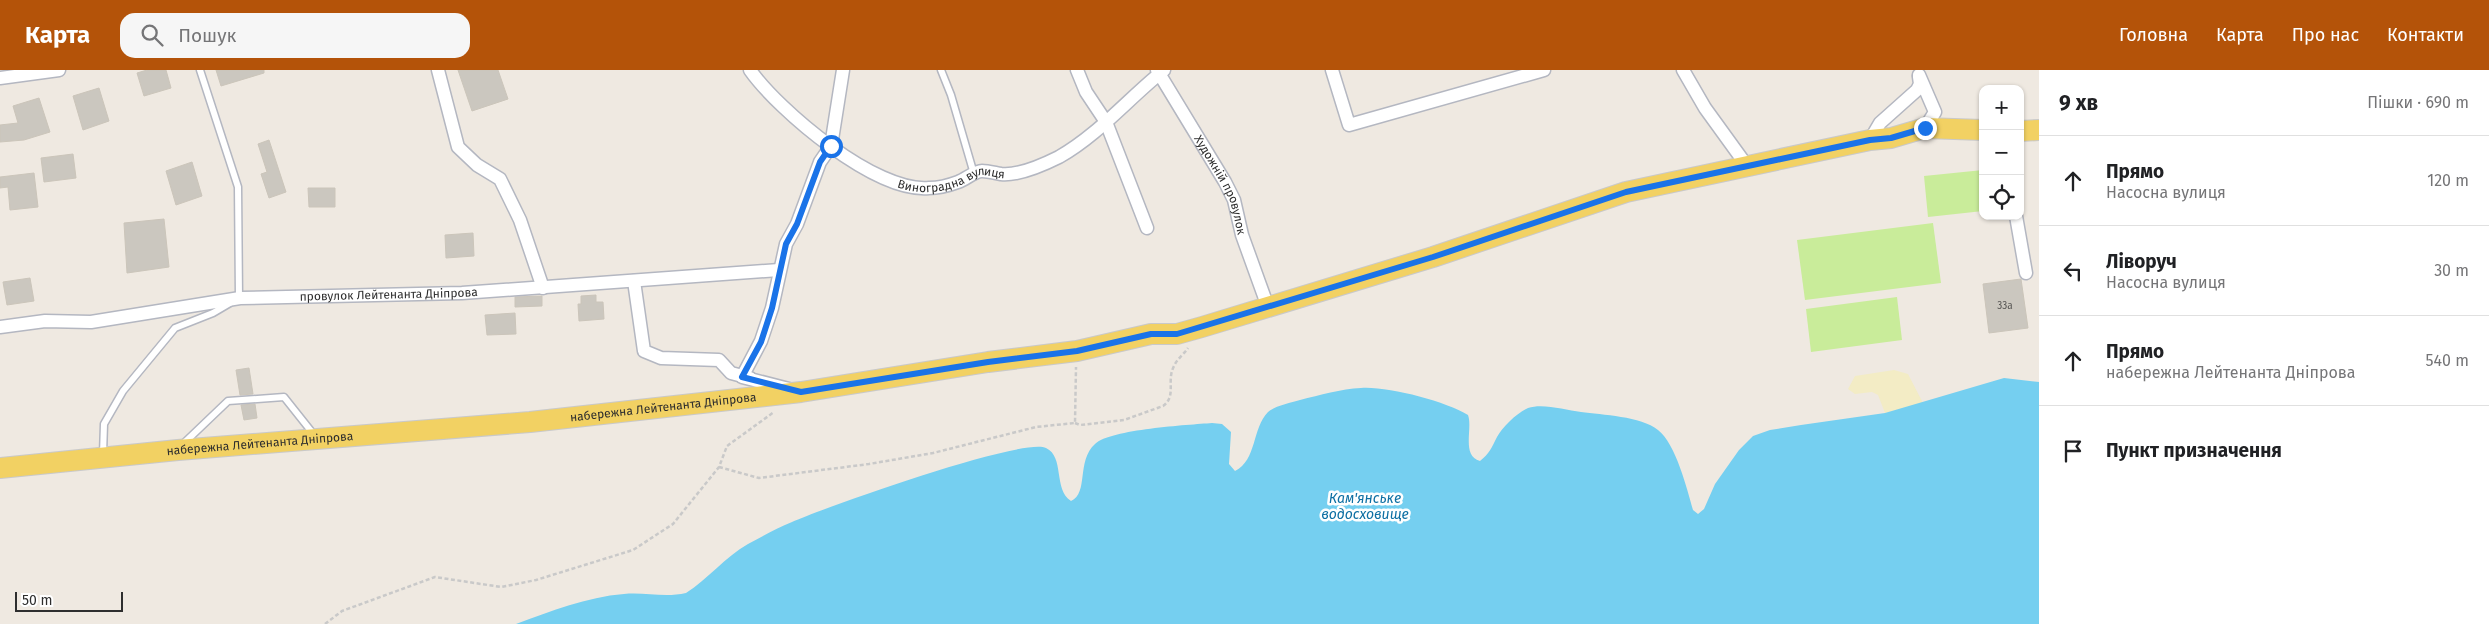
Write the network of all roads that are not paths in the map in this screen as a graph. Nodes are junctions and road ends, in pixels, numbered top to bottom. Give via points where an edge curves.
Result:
1 (60, 70) edge
2 (200, 70) edge
3 (438, 70) edge
4 (750, 70) edge
5 (843, 70) edge
6 (942, 70) edge
7 (1077, 70) edge
8 (1332, 70) edge
9 (1683, 70) edge
10 (1160, 71) edge
11 (1540, 71) edge
12 (1918, 73) edge
13 (0, 78) edge
14 (1106, 122) junction
15 (1925, 128) junction
16 (1979, 130) edge
17 (2039, 130) edge
18 (2024, 131) edge
19 (1870, 140) junction
20 (831, 146) junction
21 (1747, 166) junction
22 (974, 174) junction
23 (2017, 220) edge
24 (1147, 228) dead end
25 (779, 270) junction
26 (2026, 273) dead end
27 (634, 281) junction
28 (543, 288) junction
29 (240, 298) junction
30 (1268, 307) junction
31 (0, 327) edge
32 (801, 392) junction
33 (319, 440) junction
34 (178, 450) junction
35 (103, 458) junction
36 (0, 468) edge

1 - 13 street
2 - 29 lane via 238,186
3 - 28 street via 458,147 477,165 500,179 520,220
4 - 20 street, Виноградна вулиця via 764,90
5 - 20 street
6 - 22 lane
7 - 14 street via 1086,92
8 - 11 street via 1349,125
9 - 21 street
10 - 14 street, Виноградна вулиця
10 - 30 street, Художній провулок via 1234,200 1242,235
12 - 15 street via 1935,112
12 - 19 street via 1917,90 1880,123
14 - 22 street, Виноградна вулиця via 1060,156 1032,169 1003,174 981,170
14 - 24 street
15 - 16 main road, набережна Лейтенанта Дніпрова
15 - 19 main road, набережна Лейтенанта Дніпрова via 1891,138
17 - 18 main road
19 - 21 main road, набережна Лейтенанта Дніпрова
20 - 22 street, Виноградна вулиця via 883,179 911,188 958,182
20 - 25 street via 820,162 797,224 786,244
21 - 30 main road, набережна Лейтенанта Дніпрова via 1626,192 1433,257
23 - 26 street
25 - 27 street, провулок Лейтенанта Дніпрова
25 - 32 street via 761,342 742,377
27 - 28 street, провулок Лейтенанта Дніпрова
27 - 32 street via 644,351 660,358 719,360 731,373
28 - 29 street, провулок Лейтенанта Дніпрова via 462,294
29 - 31 street, провулок Лейтенанта Дніпрова via 92,322 45,321
29 - 35 lane via 213,314 175,328 123,391 104,424
30 - 32 main road, набережна Лейтенанта Дніпрова via 1177,334 1151,334 1077,351
32 - 33 main road, набережна Лейтенанта Дніпрова via 530,422
33 - 34 main road, набережна Лейтенанта Дніпрова
33 - 34 lane via 284,397 228,401
34 - 35 main road, набережна Лейтенанта Дніпрова
35 - 36 main road, набережна Лейтенанта Дніпрова

